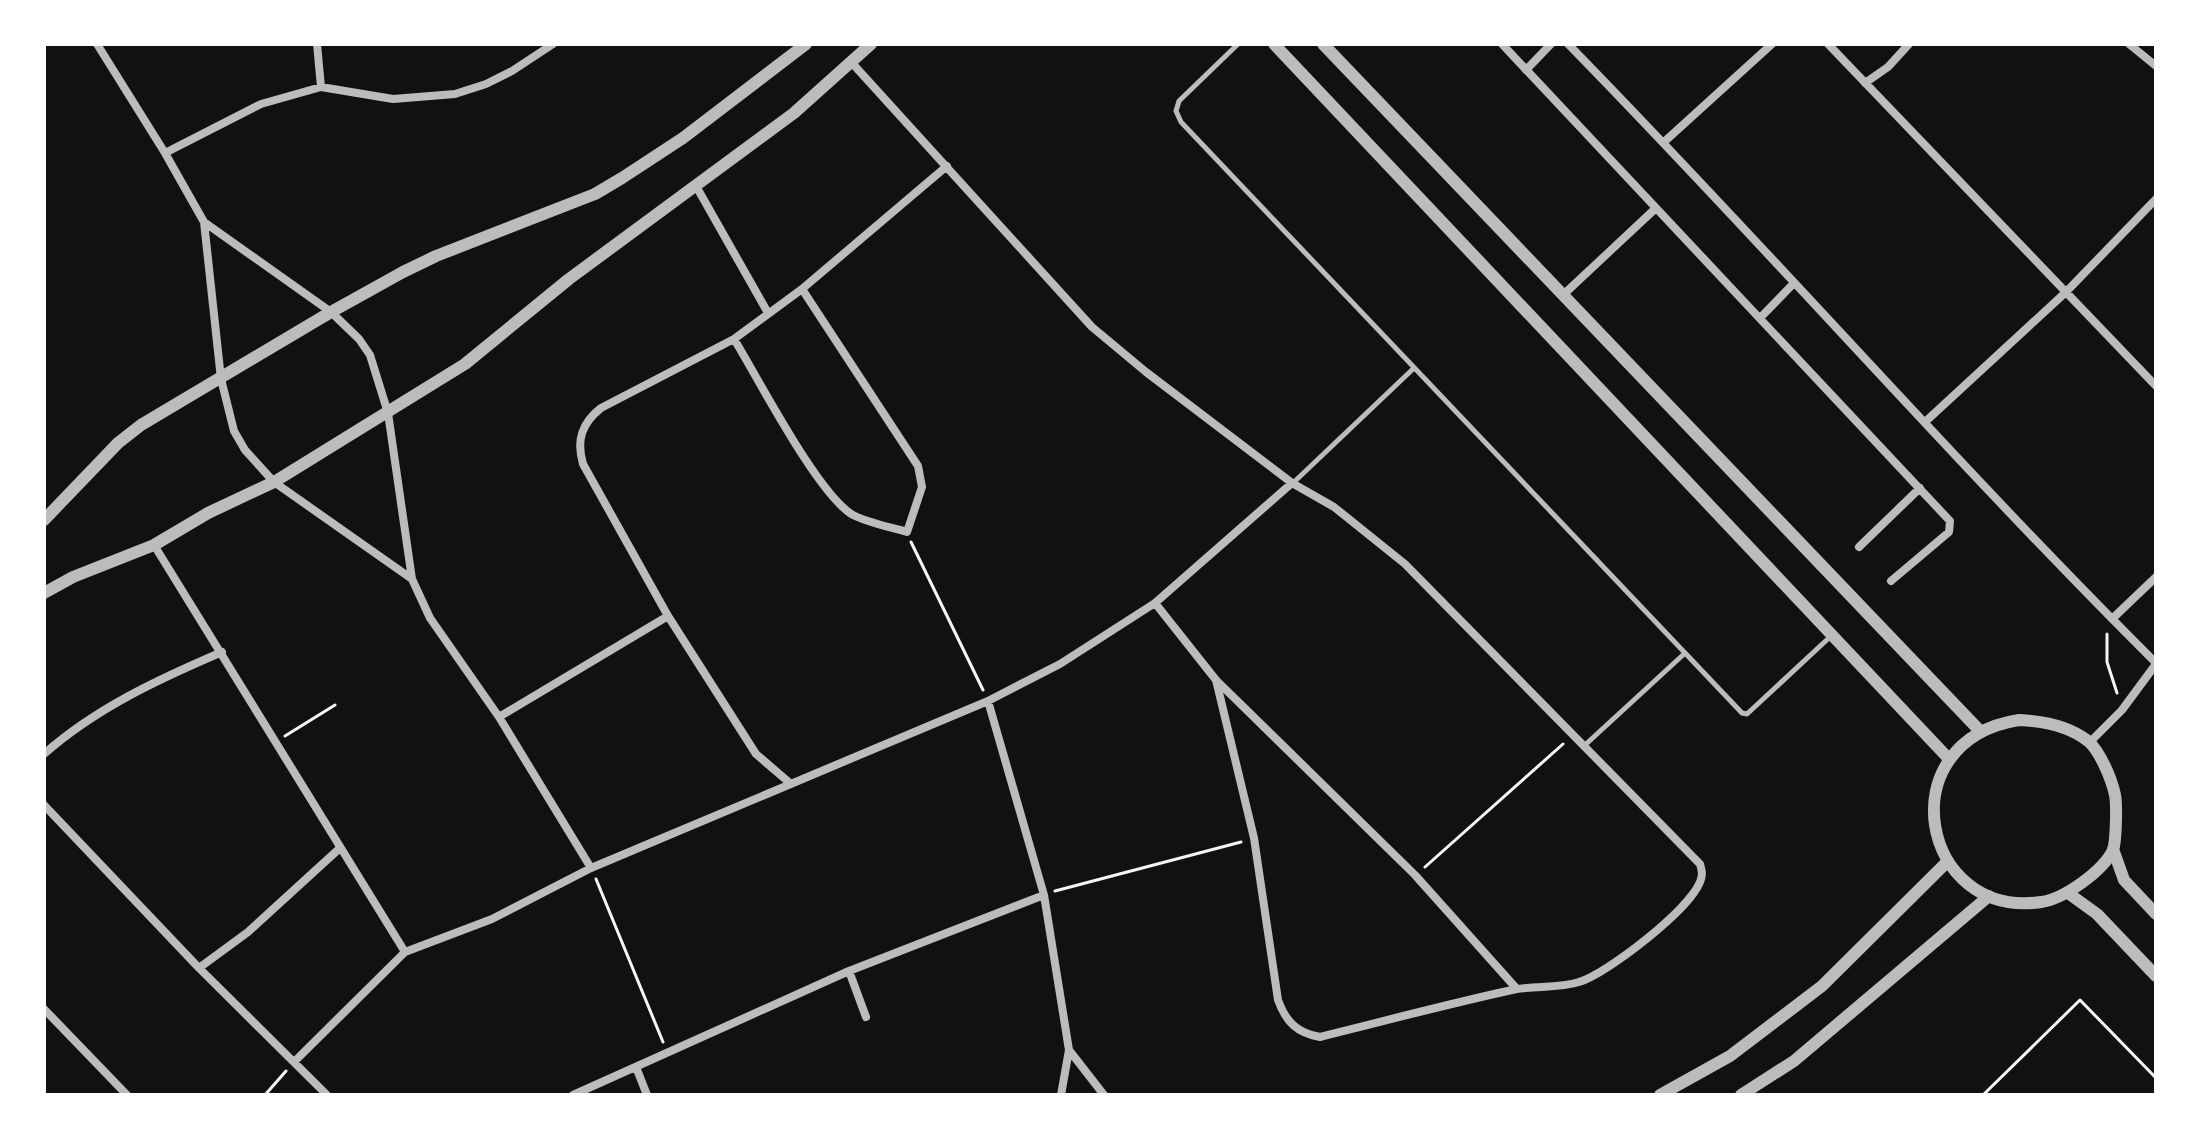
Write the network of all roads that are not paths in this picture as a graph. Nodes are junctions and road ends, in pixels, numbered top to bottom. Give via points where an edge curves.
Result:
1 (97, 44) edge
2 (317, 44) edge
3 (532, 44) edge
4 (553, 44) edge
5 (806, 44) edge
6 (871, 44) edge
7 (1238, 44) edge
8 (1274, 44) edge
9 (1323, 44) edge
10 (1502, 44) edge
11 (1551, 44) edge
12 (1568, 44) edge
13 (1772, 44) edge
14 (1828, 44) edge
15 (1909, 44) edge
16 (2129, 44) edge
17 (538, 54) junction
18 (852, 63) junction
19 (2156, 66) edge
20 (1526, 70) junction
21 (1865, 83) junction
22 (321, 87) junction
23 (1664, 142) junction
24 (165, 153) junction
25 (947, 166) junction
26 (696, 186) junction
27 (2156, 199) edge
28 (1656, 208) junction
29 (204, 222) junction
30 (1794, 283) junction
31 (802, 289) junction
32 (2066, 292) junction
33 (1563, 295) junction
34 (331, 312) junction
35 (768, 313) junction
36 (1760, 318) junction
37 (734, 339) junction
38 (1414, 368) junction
39 (221, 379) junction
40 (2156, 386) edge
41 (388, 413) junction
42 (1925, 422) junction
43 (274, 482) junction
44 (1292, 483) junction
45 (1920, 488) junction
46 (44, 520) edge
47 (154, 545) junction
48 (1859, 547) dead end
49 (2156, 577) edge
50 (412, 579) junction
51 (1891, 581) dead end
52 (44, 593) edge
53 (1155, 603) junction
54 (668, 616) junction
55 (2112, 619) junction
56 (1832, 635) junction
57 (222, 652) junction
58 (1685, 653) junction
59 (2156, 663) edge
60 (1216, 680) junction
61 (988, 701) junction
62 (499, 717) junction
63 (1980, 731) junction
64 (2090, 742) junction
65 (1585, 745) junction
66 (44, 754) edge
67 (1949, 759) junction
68 (791, 784) junction
69 (45, 808) edge
70 (340, 848) junction
71 (2113, 849) junction
72 (1948, 861) junction
73 (591, 868) junction
74 (2068, 893) junction
75 (1044, 895) junction
76 (1989, 896) junction
77 (2156, 914) edge
78 (405, 952) junction
79 (199, 968) junction
80 (849, 971) junction
81 (2156, 976) edge
82 (1516, 988) junction
83 (44, 1009) edge
84 (866, 1017) dead end
85 (1069, 1050) junction
86 (294, 1062) junction
87 (636, 1067) junction
88 (127, 1095) edge
89 (327, 1095) edge
90 (573, 1095) edge
91 (647, 1095) edge
92 (1061, 1095) edge
93 (1104, 1095) edge
94 (1660, 1095) edge
95 (1741, 1095) edge

1 - 24 street
2 - 22 street
3 - 17 street
4 - 17 street
5 - 34 street via 683,138 595,194 436,256
6 - 18 street
7 - 38 lane via 1179,101 1181,122
8 - 56 street
9 - 33 street
10 - 20 street
11 - 20 street
12 - 23 street
13 - 23 street
14 - 21 street
15 - 21 street
16 - 19 street
17 - 22 street via 486,84 455,94 393,99
18 - 25 street
18 - 26 street
20 - 28 street
21 - 32 street
22 - 24 street via 261,104
23 - 30 street
24 - 29 street
25 - 31 street
25 - 44 street via 1092,327
26 - 35 street
26 - 41 street via 465,364
27 - 32 street
28 - 33 street
28 - 36 street
29 - 34 street
29 - 39 street
30 - 36 street
30 - 42 street
31 - 35 street
31 - 37 street via 918,466 922,487 907,532 854,515 836,501
32 - 40 street
32 - 42 street
33 - 63 street
34 - 39 street
34 - 41 street via 370,355
35 - 37 street
36 - 45 street
37 - 54 street via 601,408 583,427 583,464
38 - 44 lane
38 - 58 lane
39 - 43 street via 234,431
39 - 46 street via 118,443
41 - 43 street
41 - 50 street
42 - 55 street
43 - 47 street
43 - 50 street
44 - 53 street
44 - 65 street via 1334,507 1405,564
45 - 48 street
45 - 51 street via 1950,521 1949,532
47 - 52 street
47 - 57 street
49 - 55 street
50 - 62 street via 430,618
53 - 60 street
53 - 61 street via 1060,664
54 - 62 street
54 - 68 street via 756,754
55 - 59 street
56 - 58 lane via 1744,715
56 - 67 street
57 - 66 street via 114,703
57 - 70 street
58 - 65 lane
59 - 64 street via 2122,710
60 - 82 street via 1415,875
60 - 82 street via 1254,838 1278,1000 1288,1021 1298,1031 1320,1037
61 - 68 street
61 - 75 street
62 - 73 street
63 - 64 street via 2009,721 2040,721
63 - 67 street
64 - 71 street via 2115,796
65 - 82 street via 1700,864 1703,874 1682,909 1601,973 1568,985
67 - 72 street via 1937,783 1933,810 1936,836
68 - 73 street
69 - 79 street
70 - 78 street
70 - 79 street via 248,932
71 - 74 street
71 - 77 street via 2124,880
72 - 76 street via 1965,882
72 - 94 street via 1822,986 1730,1056
73 - 78 street via 492,919
74 - 76 street via 2042,902 2015,903
74 - 81 street via 2097,914
75 - 80 street
75 - 85 street
76 - 95 street via 1794,1061
78 - 86 street
79 - 86 street
80 - 84 street
80 - 87 street
83 - 88 street
85 - 92 street
85 - 93 street
86 - 89 street
87 - 90 street
87 - 91 street

